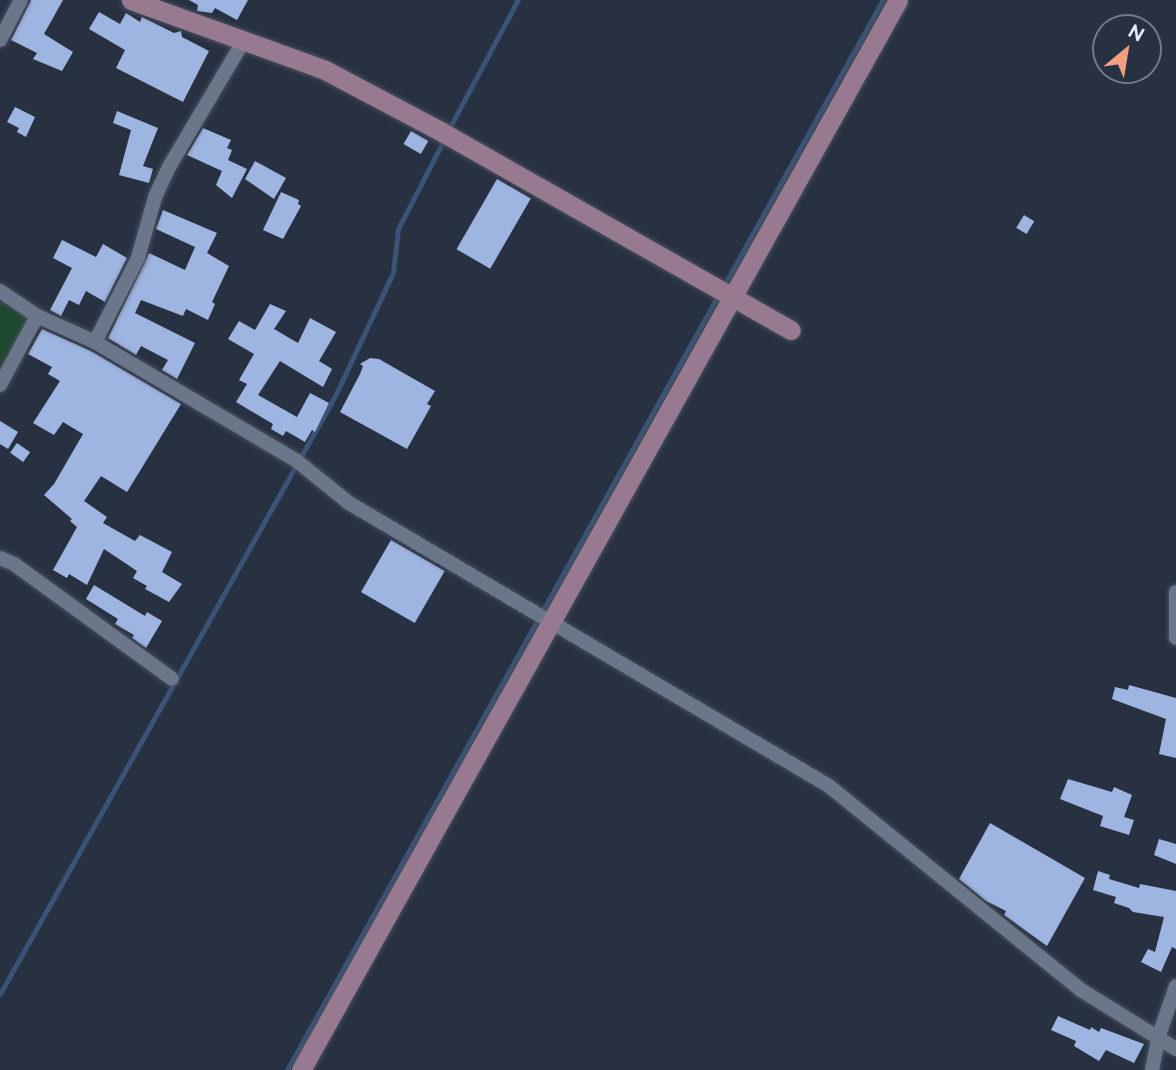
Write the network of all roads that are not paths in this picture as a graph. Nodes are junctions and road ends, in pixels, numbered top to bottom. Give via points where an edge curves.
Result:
1 (22, 0) edge
2 (131, 0) edge
3 (898, 0) edge
4 (0, 40) edge
5 (244, 40) junction
6 (0, 291) edge
7 (732, 295) junction
8 (37, 316) junction
9 (791, 330) dead end
10 (95, 342) junction
11 (0, 385) edge
12 (0, 558) edge
13 (1176, 592) edge
14 (551, 623) junction
15 (1176, 638) edge
16 (172, 679) dead end
17 (1176, 986) edge
18 (1158, 1038) junction
19 (1176, 1049) edge
20 (301, 1070) edge
21 (1152, 1070) edge

1 - 4 street
2 - 5 street
3 - 7 street
5 - 7 street via 354,85
5 - 10 street via 169,167 155,197 138,258
6 - 8 street
7 - 9 street
7 - 14 street
8 - 10 street
8 - 11 street
10 - 14 street via 297,461 349,503
12 - 16 street
13 - 15 street
14 - 18 street via 829,786 1081,990
14 - 20 street
17 - 18 street
18 - 19 street
18 - 21 street

